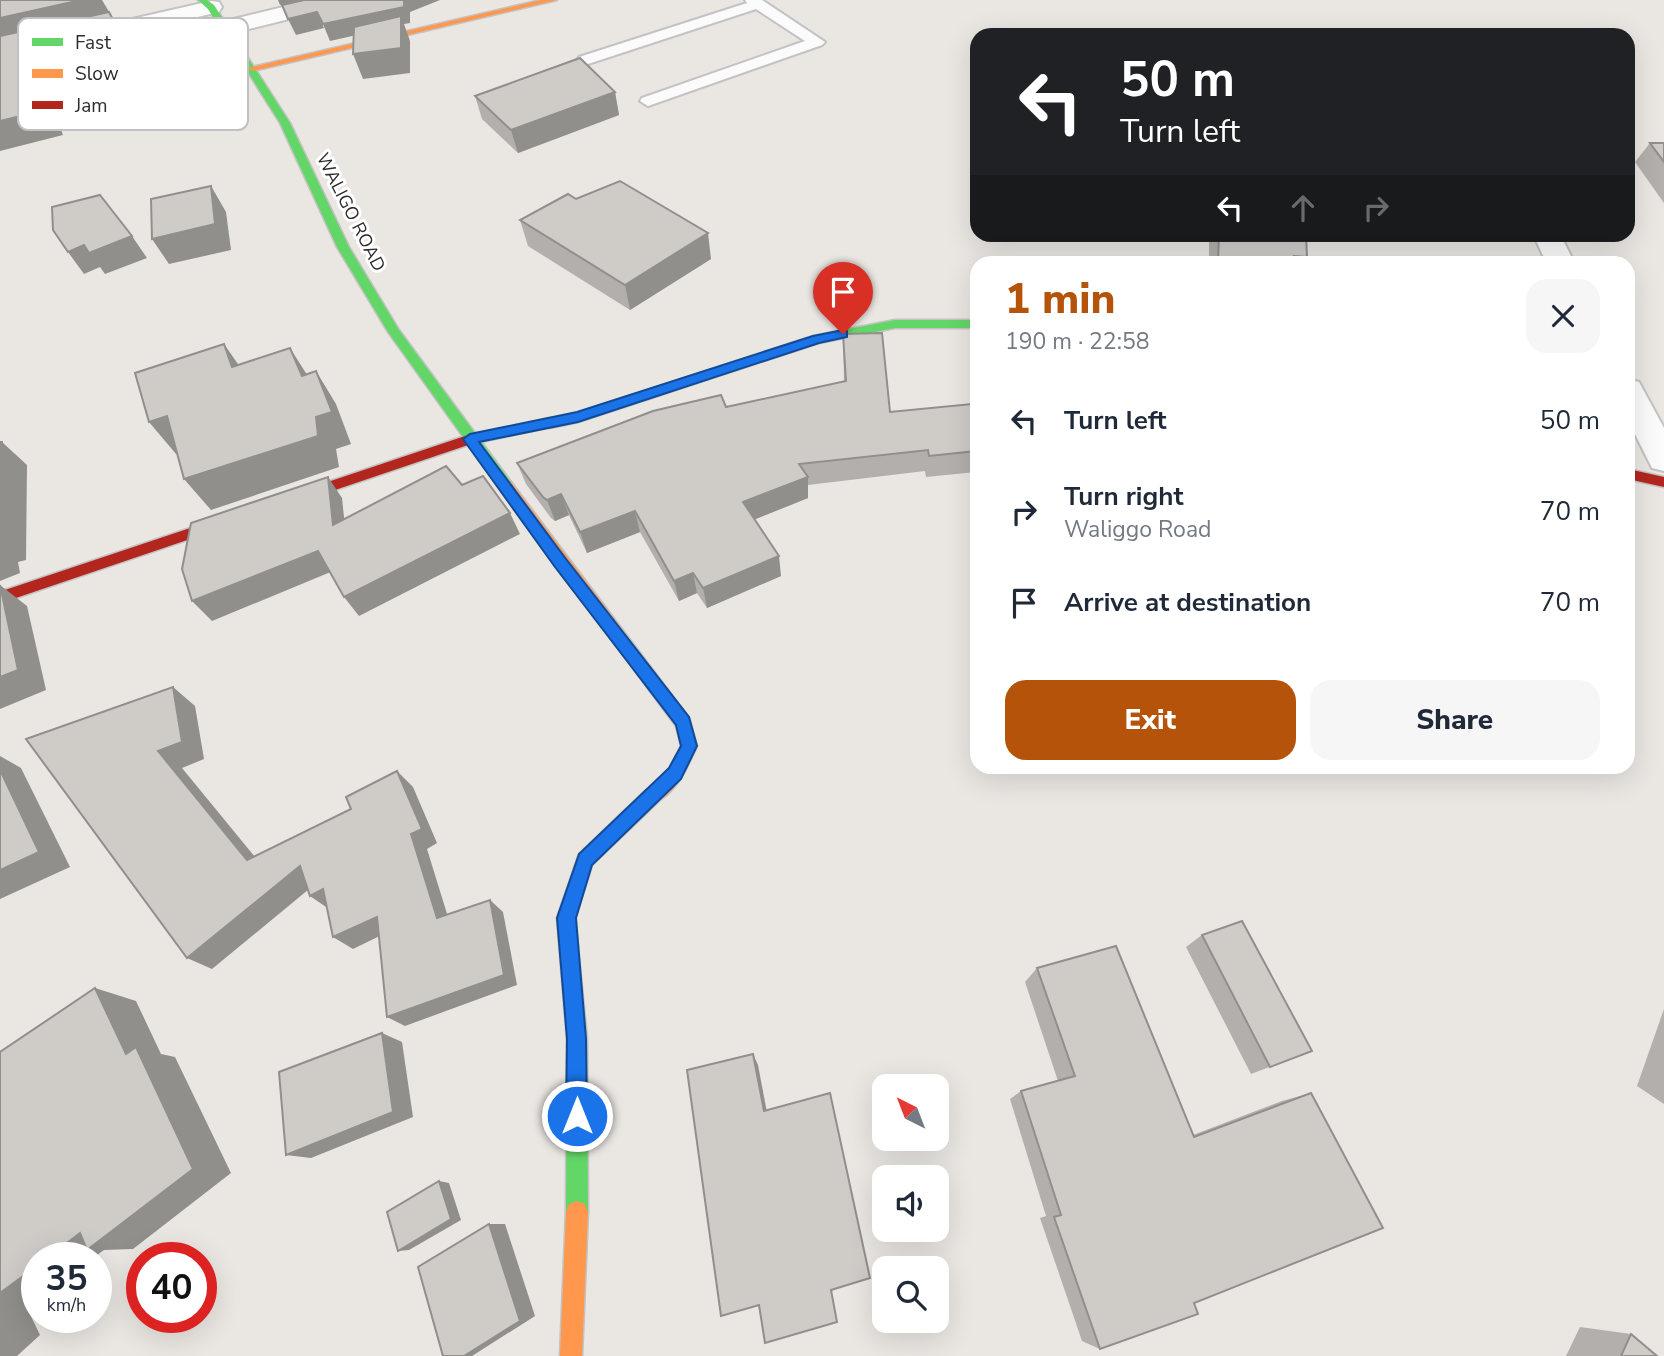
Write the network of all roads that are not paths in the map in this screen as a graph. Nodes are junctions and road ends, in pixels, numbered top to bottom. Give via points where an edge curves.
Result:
1 (338, 0) edge
2 (553, 0) edge
3 (755, 2) edge
4 (206, 4) edge
5 (151, 18) edge
6 (217, 18) edge
7 (248, 22) edge
8 (18, 51) edge
9 (0, 56) edge
10 (585, 60) edge
11 (248, 61) edge
12 (253, 68) junction
13 (648, 102) dead end
14 (970, 324) edge
15 (1635, 403) edge
16 (470, 439) junction
17 (1664, 459) edge
18 (1635, 476) edge
19 (1664, 482) edge
20 (7, 595) dead end
21 (571, 1356) edge

1 - 7 street
2 - 12 street
3 - 10 lane
3 - 13 lane via 817,42
4 - 5 street
4 - 6 street, WALIGO ROAD
8 - 9 street
11 - 12 street, WALIGO ROAD
12 - 16 street, WALIGO ROAD via 285,123 343,247 394,332
14 - 16 street via 895,324 817,339 578,417
15 - 17 street
16 - 20 street
16 - 21 street, WALIGO ROAD via 684,723 689,746 675,774 585,860 566,918 577,1039 577,1246
18 - 19 street

